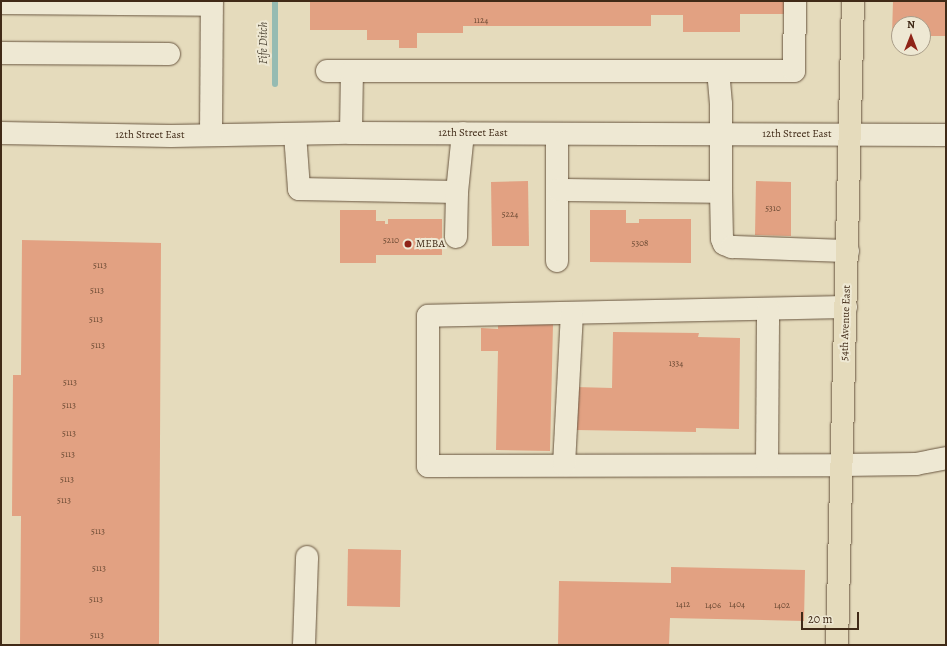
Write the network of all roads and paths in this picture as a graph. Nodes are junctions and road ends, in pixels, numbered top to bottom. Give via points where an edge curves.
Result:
1 (796, 1) edge
2 (853, 1) edge
3 (1, 3) edge
4 (212, 3) edge
5 (1, 53) edge
6 (169, 54) dead end
7 (327, 71) dead end
8 (352, 71) junction
9 (718, 71) junction
10 (1, 133) edge
11 (351, 133) junction
12 (463, 133) junction
13 (295, 134) junction
14 (557, 134) junction
15 (721, 134) junction
16 (212, 135) junction
17 (851, 135) junction
18 (946, 136) edge
19 (558, 190) junction
20 (457, 192) junction
21 (721, 192) junction
22 (456, 238) dead end
23 (848, 251) junction
24 (557, 261) dead end
25 (846, 307) junction
26 (768, 309) junction
27 (572, 314) junction
28 (946, 458) edge
29 (767, 465) junction
30 (842, 465) junction
31 (564, 466) junction
32 (307, 557) dead end
33 (304, 645) edge
34 (837, 645) edge

1 - 9 street via 794,71
2 - 17 main road, 54th Avenue East
3 - 4 street
4 - 16 street
5 - 6 street
7 - 8 street
8 - 9 street
8 - 11 street
9 - 15 street
10 - 16 street, 12th Street East
11 - 12 street, 12th Street East
11 - 13 street, 12th Street East
12 - 14 street, 12th Street East
12 - 20 street
13 - 16 street, 12th Street East
13 - 20 street via 299,189
14 - 15 street, 12th Street East
14 - 19 street
15 - 17 street, 12th Street East
15 - 21 street
17 - 18 street, 12th Street East
17 - 23 main road, 54th Avenue East
19 - 21 street
19 - 24 street
20 - 22 street
21 - 23 street via 724,244 732,247
23 - 25 main road, 54th Avenue East
25 - 26 street
25 - 30 main road, 54th Avenue East
26 - 27 street
26 - 29 street
27 - 31 street
27 - 31 street via 428,316 428,466
28 - 30 street via 916,464
29 - 30 street
29 - 31 street
30 - 34 main road, 54th Avenue East
32 - 33 street

